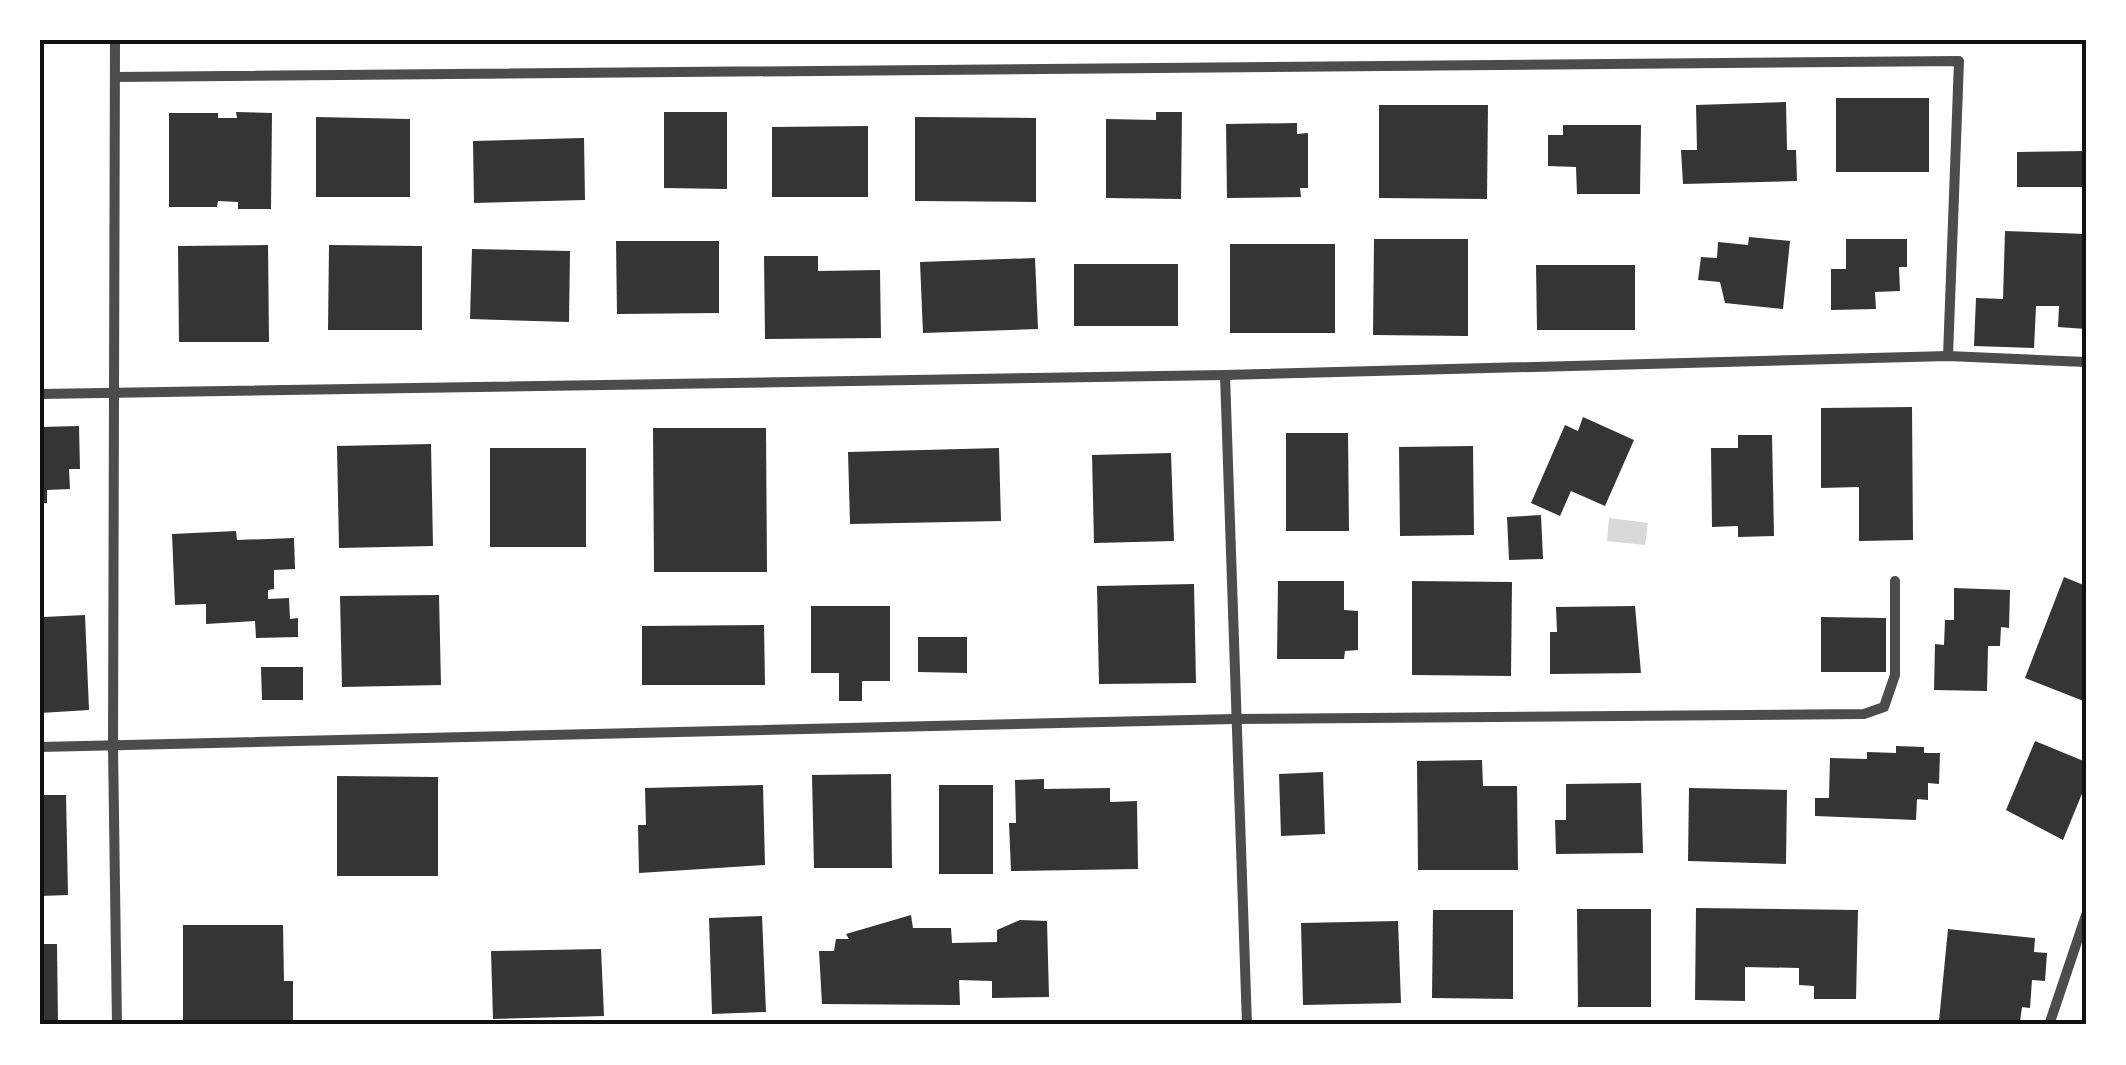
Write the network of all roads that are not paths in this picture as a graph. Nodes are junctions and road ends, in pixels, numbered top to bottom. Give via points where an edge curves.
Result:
1 (115, 40) edge
2 (116, 77) junction
3 (1948, 356) junction
4 (2086, 362) edge
5 (1225, 374) junction
6 (40, 394) edge
7 (114, 394) junction
8 (1895, 580) dead end
9 (1234, 719) junction
10 (113, 746) junction
11 (40, 748) edge
12 (2086, 916) edge
13 (117, 1025) edge
14 (1247, 1025) edge
15 (2049, 1025) edge

1 - 2 street
2 - 3 street via 1960,61
2 - 7 street
3 - 4 street
3 - 5 street
5 - 7 street
5 - 9 street
6 - 7 street
7 - 10 street
8 - 9 street via 1894,688 1875,713
9 - 10 street
9 - 14 street
10 - 11 street
10 - 13 street
12 - 15 street

